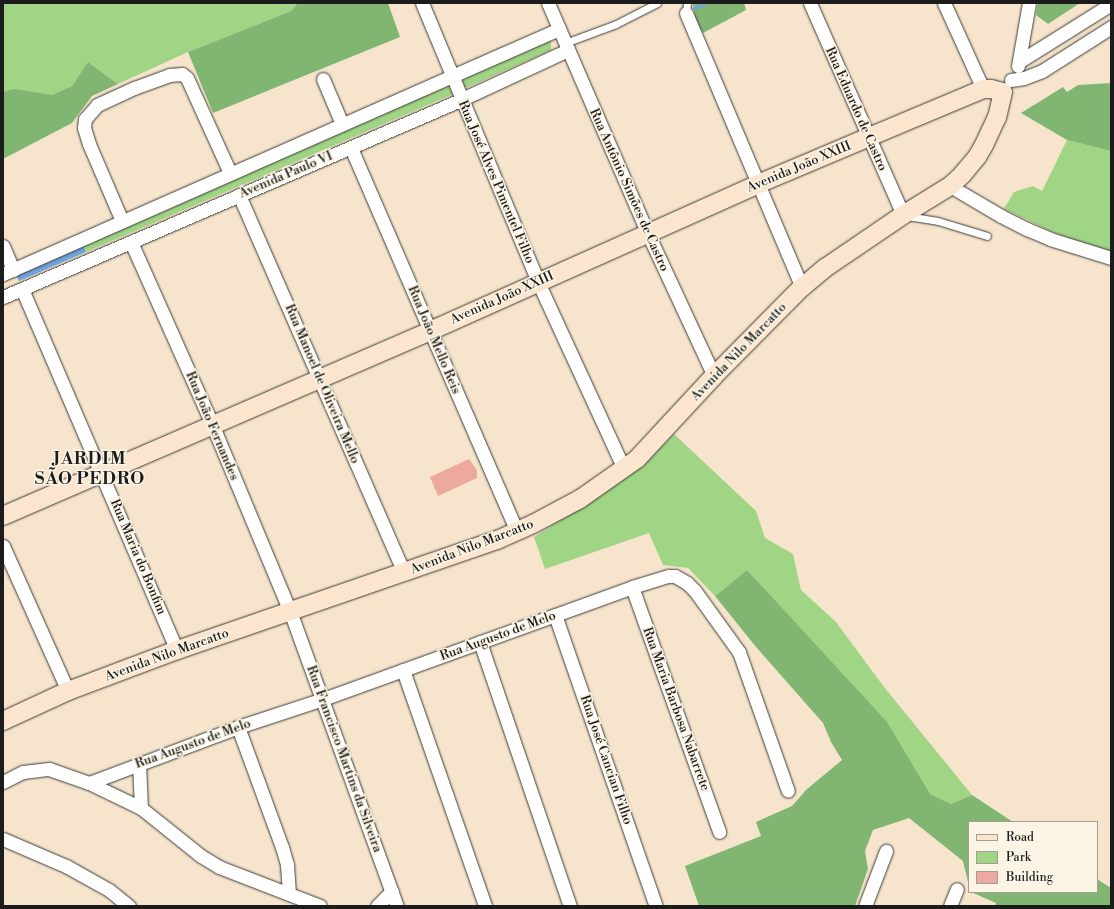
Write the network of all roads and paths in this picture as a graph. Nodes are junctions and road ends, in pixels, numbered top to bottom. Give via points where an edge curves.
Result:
1 (422, 3) edge
2 (548, 3) edge
3 (657, 3) edge
4 (810, 3) edge
5 (944, 3) edge
6 (1029, 3) edge
7 (1111, 4) edge
8 (686, 8) edge
9 (1111, 27) edge
10 (559, 29) junction
11 (1050, 44) junction
12 (566, 46) junction
13 (1061, 60) junction
14 (1020, 61) junction
15 (452, 77) junction
16 (323, 79) dead end
17 (1007, 86) junction
18 (983, 89) junction
19 (462, 99) junction
20 (342, 124) junction
21 (869, 137) junction
22 (351, 148) junction
23 (230, 173) junction
24 (758, 184) junction
25 (950, 186) junction
26 (239, 195) junction
27 (902, 215) junction
28 (122, 221) junction
29 (648, 234) junction
30 (987, 236) dead end
31 (131, 242) junction
32 (3, 246) edge
33 (1111, 258) edge
34 (8, 272) edge
35 (538, 282) junction
36 (802, 287) junction
37 (22, 289) junction
38 (3, 297) edge
39 (430, 331) junction
40 (714, 376) junction
41 (320, 378) junction
42 (212, 424) junction
43 (624, 469) junction
44 (102, 472) junction
45 (3, 516) edge
46 (517, 532) junction
47 (3, 546) edge
48 (404, 574) junction
49 (632, 587) junction
50 (290, 611) junction
51 (555, 615) junction
52 (480, 642) junction
53 (177, 650) junction
54 (403, 670) junction
55 (68, 691) junction
56 (322, 699) junction
57 (3, 721) edge
58 (238, 727) junction
59 (139, 764) junction
60 (3, 782) edge
61 (89, 782) junction
62 (788, 791) dead end
63 (140, 808) junction
64 (719, 832) dead end
65 (3, 839) edge
66 (886, 850) dead end
67 (957, 889) dead end
68 (392, 891) junction
69 (289, 894) junction
70 (129, 906) edge
71 (320, 906) edge
72 (377, 906) edge
73 (397, 906) edge
74 (484, 906) edge
75 (570, 906) edge
76 (656, 906) edge
77 (865, 906) edge
78 (950, 906) edge

1 - 15 street, Rua José Alves Pimentel Filho
2 - 10 street, Rua Antônio Simões de Castro
3 - 12 lane
4 - 21 street, Rua Eduardo de Castro
5 - 18 street
6 - 14 street
7 - 11 street
8 - 24 street
9 - 13 street
10 - 12 street, Rua Antônio Simões de Castro
10 - 15 street, Avenida Paulo VI
11 - 13 street via 1048,53 1056,60
11 - 14 street
12 - 19 street, Avenida Paulo VI
12 - 29 street, Rua Antônio Simões de Castro
13 - 17 street
14 - 17 street
15 - 19 street, Rua José Alves Pimentel Filho
15 - 20 street, Avenida Paulo VI
16 - 20 street
17 - 18 street
17 - 25 street, Avenida Nilo Marcatto via 998,117 977,157
18 - 21 street, Avenida João XXIII
19 - 22 street, Avenida Paulo VI
19 - 35 street, Rua José Alves Pimentel Filho
20 - 23 street, Avenida Paulo VI
21 - 24 street, Avenida João XXIII
21 - 27 street, Rua Eduardo de Castro
22 - 26 street, Avenida Paulo VI
22 - 39 street, Rua João Mello Reis
23 - 28 street, Avenida Paulo VI
23 - 28 street via 191,85 182,74 164,77 97,105 84,119 84,128
24 - 29 street, Avenida João XXIII
24 - 36 street
25 - 27 street, Avenida Nilo Marcatto
25 - 33 street via 1027,229
26 - 31 street, Avenida Paulo VI
26 - 41 street, Rua Manoel de Oliveira Mello
27 - 30 lane via 938,221
27 - 36 street, Avenida Nilo Marcatto via 824,268
28 - 34 street, Avenida Paulo VI
29 - 35 street, Avenida João XXIII
29 - 40 street, Rua Antônio Simões de Castro
31 - 37 street, Avenida Paulo VI
31 - 42 street, Rua João Fernandes
32 - 34 street
35 - 39 street, Avenida João XXIII
35 - 43 street, Rua José Alves Pimentel Filho
36 - 40 street, Avenida Nilo Marcatto
37 - 38 street, Avenida Paulo VI
37 - 44 street, Rua Maria do Bonfim
39 - 41 street, Avenida João XXIII
39 - 46 street, Rua João Mello Reis
40 - 43 street, Avenida Nilo Marcatto via 637,459
41 - 42 street, Avenida João XXIII
41 - 48 street, Rua Manoel de Oliveira Mello
42 - 44 street, Avenida João XXIII
42 - 50 street, Rua João Fernandes
43 - 46 street, Avenida Nilo Marcatto via 580,499
44 - 45 street, Avenida João XXIII
44 - 53 street, Rua Maria do Bonfim
46 - 48 street, Avenida Nilo Marcatto
47 - 55 street
48 - 50 street, Avenida Nilo Marcatto
49 - 51 street, Rua Augusto de Melo
49 - 62 street, Rua Augusto de Melo via 675,576 695,591 739,652
49 - 64 street, Rua Maria Barbosa Nabarrete
50 - 53 street, Avenida Nilo Marcatto
50 - 56 street, Rua Francisco Martins da Silveira
51 - 52 street, Rua Augusto de Melo
51 - 76 street, Rua José Cancian Filho
52 - 54 street, Rua Augusto de Melo
52 - 75 street
53 - 55 street, Avenida Nilo Marcatto
54 - 56 street, Rua Augusto de Melo
54 - 74 street
55 - 57 street, Avenida Nilo Marcatto
56 - 58 street, Rua Augusto de Melo
56 - 68 street, Rua Francisco Martins da Silveira
58 - 59 street, Rua Augusto de Melo
58 - 69 street via 282,847 287,865
59 - 61 street, Rua Augusto de Melo
59 - 63 street
60 - 61 street via 23,772 49,769
61 - 63 street
63 - 69 street via 219,867
65 - 70 street via 66,866 109,890
66 - 77 street
67 - 78 street
68 - 72 street
68 - 73 street, Rua Francisco Martins da Silveira
69 - 71 street

